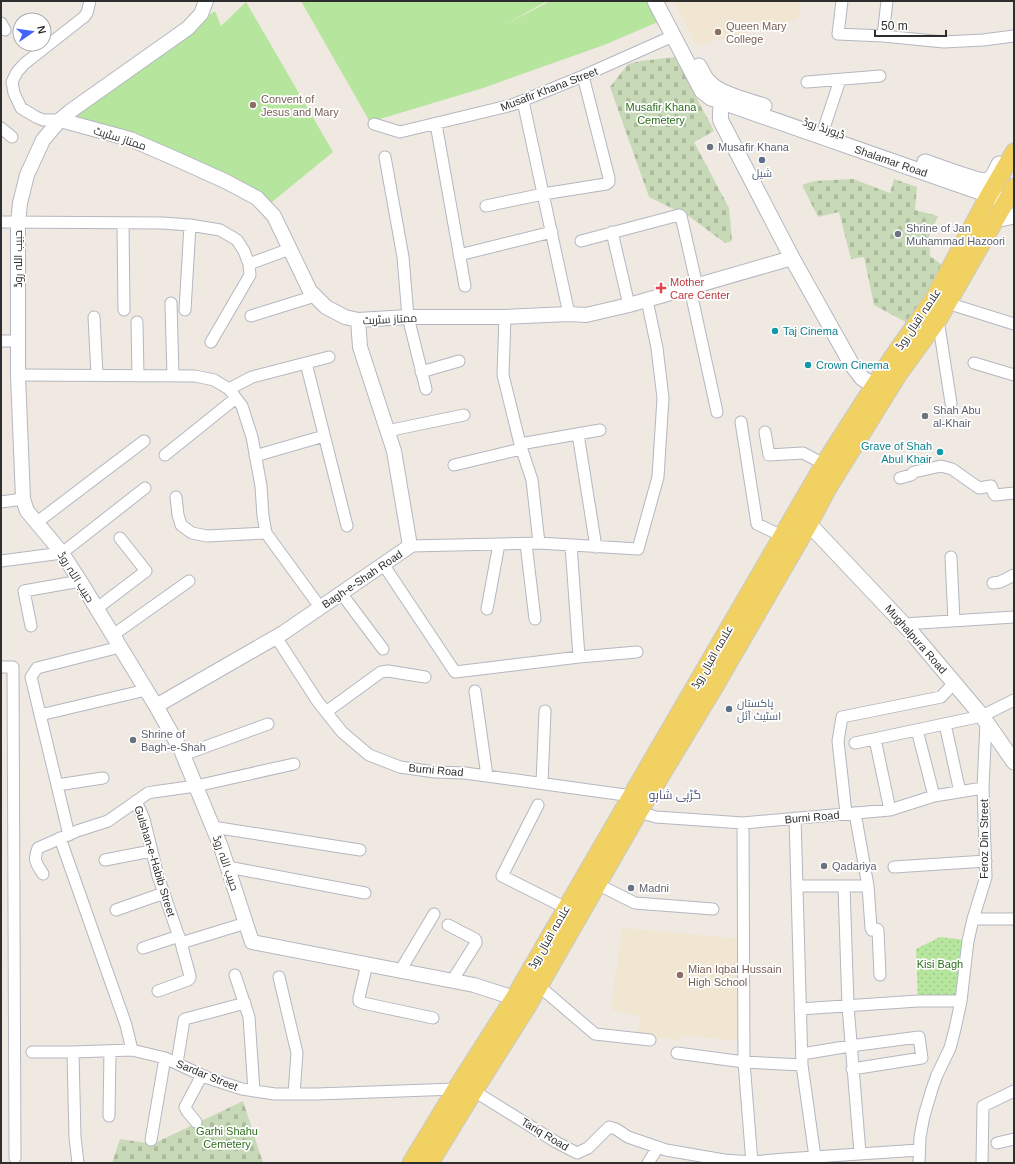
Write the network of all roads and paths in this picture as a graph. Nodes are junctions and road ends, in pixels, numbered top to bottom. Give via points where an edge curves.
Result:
1 (90, 1) edge
2 (206, 1) edge
3 (655, 1) edge
4 (665, 1) edge
5 (842, 1) edge
6 (887, 1) edge
7 (673, 36) junction
8 (883, 36) junction
9 (1014, 36) edge
10 (583, 76) junction
11 (880, 76) dead end
12 (840, 80) junction
13 (807, 82) dead end
14 (724, 98) junction
15 (523, 101) junction
16 (60, 120) junction
17 (374, 124) dead end
18 (436, 124) junction
19 (1, 128) edge
20 (824, 128) junction
21 (12, 137) dead end
22 (1014, 146) edge
23 (1014, 152) edge
24 (385, 158) dead end
25 (992, 189) junction
26 (543, 194) junction
27 (1012, 195) edge
28 (486, 206) dead end
29 (1014, 216) edge
30 (995, 220) junction
31 (1, 222) edge
32 (18, 223) junction
33 (123, 223) junction
34 (190, 225) junction
35 (552, 232) junction
36 (612, 232) junction
37 (581, 241) dead end
38 (290, 249) junction
39 (459, 255) junction
40 (792, 258) junction
41 (249, 264) junction
42 (465, 286) dead end
43 (694, 287) junction
44 (315, 296) junction
45 (646, 300) junction
46 (171, 302) dead end
47 (947, 303) junction
48 (629, 305) junction
49 (124, 310) dead end
50 (185, 310) dead end
51 (570, 314) junction
52 (251, 316) dead end
53 (94, 317) dead end
54 (408, 317) junction
55 (505, 317) junction
56 (358, 320) junction
57 (938, 320) junction
58 (137, 322) dead end
59 (1014, 324) edge
60 (1, 341) edge
61 (18, 341) junction
62 (211, 342) dead end
63 (329, 357) dead end
64 (458, 361) dead end
65 (306, 363) junction
66 (974, 363) dead end
67 (421, 372) junction
68 (18, 375) junction
69 (97, 375) junction
70 (1014, 375) edge
71 (138, 376) junction
72 (173, 376) junction
73 (426, 389) dead end
74 (880, 390) junction
75 (232, 394) junction
76 (951, 403) dead end
77 (717, 412) dead end
78 (464, 415) dead end
79 (741, 422) dead end
80 (600, 430) dead end
81 (387, 431) junction
82 (765, 432) dead end
83 (578, 434) junction
84 (324, 436) junction
85 (144, 441) dead end
86 (521, 446) junction
87 (165, 455) dead end
88 (255, 456) junction
89 (824, 464) junction
90 (454, 465) dead end
91 (900, 478) dead end
92 (145, 488) dead end
93 (1014, 493) edge
94 (176, 496) dead end
95 (23, 499) junction
96 (1, 502) edge
97 (36, 522) junction
98 (809, 524) junction
99 (347, 526) dead end
100 (266, 533) junction
101 (782, 536) junction
102 (120, 538) dead end
103 (539, 543) junction
104 (499, 544) junction
105 (526, 544) junction
106 (571, 545) junction
107 (410, 546) junction
108 (596, 546) junction
109 (62, 553) junction
110 (951, 557) dead end
111 (1, 561) edge
112 (383, 564) junction
113 (1014, 575) edge
114 (80, 581) junction
115 (189, 581) dead end
116 (993, 583) dead end
117 (341, 593) junction
118 (96, 608) junction
119 (320, 608) junction
120 (487, 609) dead end
121 (1014, 617) edge
122 (536, 619) dead end
123 (954, 621) junction
124 (904, 624) junction
125 (31, 626) dead end
126 (276, 637) junction
127 (116, 641) junction
128 (383, 648) dead end
129 (637, 652) dead end
130 (579, 657) junction
131 (1, 667) edge
132 (425, 677) dead end
133 (954, 683) junction
134 (146, 690) junction
135 (692, 690) junction
136 (475, 691) dead end
137 (707, 699) junction
138 (1014, 700) edge
139 (156, 706) junction
140 (545, 711) dead end
141 (326, 712) junction
142 (40, 715) junction
143 (984, 719) junction
144 (268, 724) dead end
145 (945, 724) junction
146 (917, 730) junction
147 (875, 739) junction
148 (855, 743) dead end
149 (183, 755) junction
150 (1014, 762) edge
151 (294, 764) dead end
152 (487, 776) junction
153 (103, 778) dead end
154 (542, 783) junction
155 (57, 785) junction
156 (196, 786) junction
157 (983, 788) junction
158 (960, 792) junction
159 (632, 796) junction
160 (934, 796) junction
161 (136, 801) junction
162 (538, 805) dead end
163 (890, 810) junction
164 (639, 812) junction
165 (851, 813) junction
166 (795, 818) junction
167 (743, 823) junction
168 (213, 827) junction
169 (64, 836) junction
170 (360, 850) dead end
171 (152, 851) junction
172 (105, 860) dead end
173 (986, 861) junction
174 (228, 867) junction
175 (894, 867) dead end
176 (43, 874) dead end
177 (597, 884) junction
178 (797, 886) junction
179 (844, 886) junction
180 (868, 886) junction
181 (164, 893) junction
182 (365, 893) dead end
183 (566, 908) junction
184 (713, 909) dead end
185 (116, 910) dead end
186 (434, 914) dead end
187 (973, 919) junction
188 (1014, 919) edge
189 (246, 923) junction
190 (448, 925) dead end
191 (180, 939) junction
192 (143, 948) dead end
193 (367, 964) junction
194 (400, 971) junction
195 (235, 975) dead end
196 (880, 976) dead end
197 (279, 977) dead end
198 (452, 981) junction
199 (539, 986) junction
200 (158, 991) dead end
201 (960, 1001) junction
202 (521, 1002) junction
203 (245, 1003) junction
204 (848, 1006) junction
205 (800, 1009) junction
206 (433, 1018) dead end
207 (650, 1040) dead end
208 (850, 1046) junction
209 (132, 1050) junction
210 (110, 1051) junction
211 (32, 1052) dead end
212 (73, 1052) junction
213 (677, 1053) dead end
214 (165, 1058) junction
215 (802, 1060) junction
216 (744, 1062) junction
217 (177, 1063) junction
218 (852, 1069) junction
219 (202, 1075) junction
220 (456, 1089) junction
221 (254, 1091) junction
222 (474, 1091) junction
223 (1014, 1091) edge
224 (294, 1094) junction
225 (109, 1116) dead end
226 (196, 1122) dead end
227 (1014, 1139) edge
228 (151, 1140) dead end
229 (997, 1143) dead end
230 (658, 1147) junction
231 (919, 1150) junction
232 (860, 1153) junction
233 (815, 1157) junction
234 (15, 1158) dead end
235 (844, 1159) edge
236 (78, 1163) edge
237 (411, 1163) edge
238 (430, 1163) edge
239 (648, 1163) edge
240 (752, 1163) edge
241 (919, 1163) edge
242 (982, 1163) edge

1 - 16 street via 84,17 24,64 12,82 21,108 43,120
2 - 16 street, حبیب اللہ روڈ via 201,14 188,28
3 - 7 main road
4 - 14 main road, ڈیورنڈ روڈ via 707,81
5 - 8 street via 838,34
6 - 8 street
7 - 10 street, Musafir Khana Street
7 - 14 main road, Shalamar Road via 702,91 711,98
8 - 9 street via 944,42
10 - 15 street, Musafir Khana Street
10 - 26 street via 609,182
11 - 12 street
12 - 13 street
12 - 20 street
14 - 20 main road, ڈیورنڈ روڈ
14 - 25 main road, Shalamar Road
14 - 40 main road via 721,121
15 - 18 street, Musafir Khana Street
15 - 26 street
16 - 32 street, حبیب اللہ روڈ via 43,140 27,175
16 - 38 street, ممتاز سٹریٹ via 130,139 200,169 257,198 274,216
17 - 18 street, Musafir Khana Street via 400,132
18 - 39 street
19 - 21 street
20 - 22 main road, ڈیورنڈ روڈ via 984,181 994,175 1007,150
23 - 25 main road, علامہ اقبال روڈ
24 - 54 street via 403,257
25 - 27 main road, Shalamar Road
25 - 74 main road, علامہ اقبال روڈ via 934,298 892,358
26 - 28 street
26 - 35 street
27 - 30 main road, علامہ اقبال روڈ
29 - 30 main road
30 - 47 main road, علامہ اقبال روڈ
31 - 32 street
32 - 33 street
32 - 61 street, حبیب اللہ روڈ
33 - 34 street
33 - 49 street
34 - 41 street via 220,230 237,240
34 - 50 street
35 - 39 street
35 - 51 street
36 - 37 street
36 - 43 street via 676,215 681,216
36 - 48 street
38 - 41 street
38 - 44 street, ممتاز سٹریٹ via 310,291
39 - 42 street
40 - 43 street, ممتاز سٹریٹ
40 - 74 main road via 852,365 862,378
41 - 62 street via 250,275
43 - 45 street, ممتاز سٹریٹ
43 - 77 street
44 - 52 street
44 - 56 street, ممتاز سٹریٹ via 326,307 345,317
45 - 48 street, ممتاز سٹریٹ
45 - 108 street via 657,348 663,398 658,477 638,549
46 - 72 street
47 - 57 main road, علامہ اقبال روڈ
47 - 59 street
48 - 51 street, ممتاز سٹریٹ via 586,315
51 - 55 street, ممتاز سٹریٹ
53 - 69 street
54 - 55 street, ممتاز سٹریٹ
54 - 56 street, ممتاز سٹریٹ
54 - 67 street
55 - 86 street via 503,375
56 - 81 street, Bagh-e-Shah Road via 360,348
57 - 74 main road, علامہ اقبال روڈ via 898,375
57 - 76 street
58 - 71 street
60 - 61 street
61 - 68 street, حبیب اللہ روڈ
63 - 65 street
64 - 67 street
65 - 75 street via 252,377
65 - 84 street
66 - 70 street
67 - 73 street
68 - 69 street
68 - 95 street, حبیب اللہ روڈ
69 - 71 street
71 - 72 street
72 - 75 street via 195,376 214,380
74 - 89 main road, علامہ اقبال روڈ
74 - 98 main road, علامہ اقبال روڈ
75 - 87 street
75 - 88 street via 242,406
78 - 81 street
79 - 101 street via 757,524
80 - 83 street
81 - 107 street, Bagh-e-Shah Road via 394,451
82 - 89 street via 769,456 804,453
83 - 86 street
83 - 108 street
84 - 88 street
84 - 99 street
85 - 97 street
86 - 90 street
86 - 103 street via 532,480
88 - 100 street
89 - 101 main road, علامہ اقبال روڈ
91 - 93 street via 941,466 952,469 979,488 991,486 994,494
92 - 109 street
94 - 100 street via 181,525 192,532 207,536
95 - 96 street
95 - 97 street, حبیب اللہ روڈ via 27,511
97 - 109 street, حبیب اللہ روڈ
98 - 124 main road, Mughalpura Road
98 - 137 main road, علامہ اقبال روڈ
100 - 119 street
101 - 135 main road, علامہ اقبال روڈ
102 - 118 street via 146,571
103 - 105 street
103 - 106 street
104 - 105 street
104 - 107 street
104 - 120 street
105 - 122 street
106 - 108 street
106 - 130 street
107 - 112 street, Bagh-e-Shah Road
109 - 111 street
109 - 114 street, حبیب اللہ روڈ
110 - 123 street
112 - 117 street, Bagh-e-Shah Road
112 - 130 street via 454,672
113 - 116 street
114 - 118 street, حبیب اللہ روڈ
114 - 125 street via 24,590
115 - 127 street
117 - 119 street, Bagh-e-Shah Road
117 - 128 street
118 - 127 street, حبیب اللہ روڈ
119 - 126 street, Bagh-e-Shah Road
121 - 123 street
123 - 124 street
124 - 133 main road, Mughalpura Road
126 - 139 street, Bagh-e-Shah Road
126 - 141 street, Burni Road
127 - 134 street, حبیب اللہ روڈ
127 - 142 street via 37,668 31,677
129 - 130 street
131 - 234 street via 13,667
132 - 141 street via 388,670 381,672
133 - 143 main road, Mughalpura Road
133 - 165 street via 941,697 842,717 838,741
134 - 139 street, حبیب اللہ روڈ
134 - 142 street
135 - 137 main road
135 - 159 main road, علامہ اقبال روڈ
136 - 152 street
137 - 164 main road, علامہ اقبال روڈ
138 - 143 street
139 - 149 street, حبیب اللہ روڈ
140 - 154 street
141 - 152 street, Burni Road via 342,732 369,755 400,766
142 - 155 street
143 - 145 street
143 - 150 main road, Mughalpura Road
143 - 157 street, Feroz Din Street
144 - 149 street
145 - 146 street
145 - 158 street
146 - 147 street
146 - 160 street
147 - 148 street
147 - 163 street
149 - 156 street, حبیب اللہ روڈ
151 - 156 street
152 - 154 street, Burni Road
153 - 155 street
154 - 159 street, Burni Road
155 - 169 street
156 - 161 street via 148,793
156 - 168 street, حبیب اللہ روڈ
157 - 158 street, Burni Road
157 - 173 street, Feroz Din Street
158 - 160 street, Burni Road
159 - 183 main road, علامہ اقبال روڈ
160 - 163 street, Burni Road
161 - 169 street, Gulshan-e-Habib Street via 108,821
161 - 171 street, Gulshan-e-Habib Street via 144,819
162 - 183 street via 502,876
163 - 165 street, Burni Road
164 - 167 street, Burni Road via 656,817
164 - 177 main road, علامہ اقبال روڈ
165 - 166 street, Burni Road
165 - 180 street
166 - 167 street, Burni Road
166 - 178 street
167 - 216 street
168 - 170 street
168 - 174 street, حبیب اللہ روڈ
169 - 176 street, Gulshan-e-Habib Street via 38,848 34,856
169 - 209 street
171 - 172 street
171 - 181 street, Gulshan-e-Habib Street
173 - 175 street
173 - 187 street, Feroz Din Street via 986,877
174 - 182 street
174 - 189 street, حبیب اللہ روڈ
177 - 184 street via 635,903
177 - 199 main road, علامہ اقبال روڈ
178 - 179 street
178 - 205 street
179 - 180 street
179 - 204 street
180 - 196 street via 871,928 878,930
181 - 185 street
181 - 191 street, Gulshan-e-Habib Street
183 - 202 main road, علامہ اقبال روڈ
186 - 194 street
187 - 188 street
187 - 201 street, Feroz Din Street
189 - 191 street
189 - 193 street, حبیب اللہ روڈ via 252,942
190 - 198 street via 476,940
191 - 192 street
191 - 200 street, Gulshan-e-Habib Street via 190,978
193 - 194 street, حبیب اللہ روڈ
193 - 206 street via 360,1001
194 - 198 street, حبیب اللہ روڈ
195 - 203 street
197 - 224 street via 297,1053
198 - 202 street, حبیب اللہ روڈ via 474,985
199 - 202 main road, علامہ اقبال روڈ
199 - 207 street via 595,1034
201 - 204 street
201 - 231 street, Feroz Din Street via 950,1048 932,1088 924,1116
202 - 220 main road, علامہ اقبال روڈ
202 - 222 main road, علامہ اقبال روڈ
203 - 217 street via 185,1019
203 - 221 street via 249,1017
204 - 205 street
204 - 208 street
205 - 215 street
208 - 215 street
208 - 218 street
208 - 218 street via 919,1037 922,1058
209 - 210 street, Sardar Street
209 - 214 street, Sardar Street
210 - 212 street, Sardar Street
210 - 225 street
211 - 212 street, Sardar Street
212 - 236 street
213 - 216 street
214 - 217 street, Sardar Street
214 - 228 street
215 - 216 street
215 - 233 street
216 - 240 street
217 - 219 street, Sardar Street
218 - 232 street
219 - 221 street, Sardar Street
219 - 226 street via 185,1108
220 - 224 street, Sardar Street
220 - 237 main road, علامہ اقبال روڈ
221 - 224 street, Sardar Street
222 - 230 street, Tariq Road via 577,1153 588,1148 609,1127 628,1137
222 - 238 main road, علامہ اقبال روڈ
223 - 242 street via 983,1106
227 - 229 street
230 - 239 street
230 - 240 street, Tariq Road
231 - 232 street, Tariq Road
231 - 241 street, Feroz Din Street
232 - 235 street, Tariq Road
233 - 235 street, Tariq Road
233 - 240 street, Tariq Road

